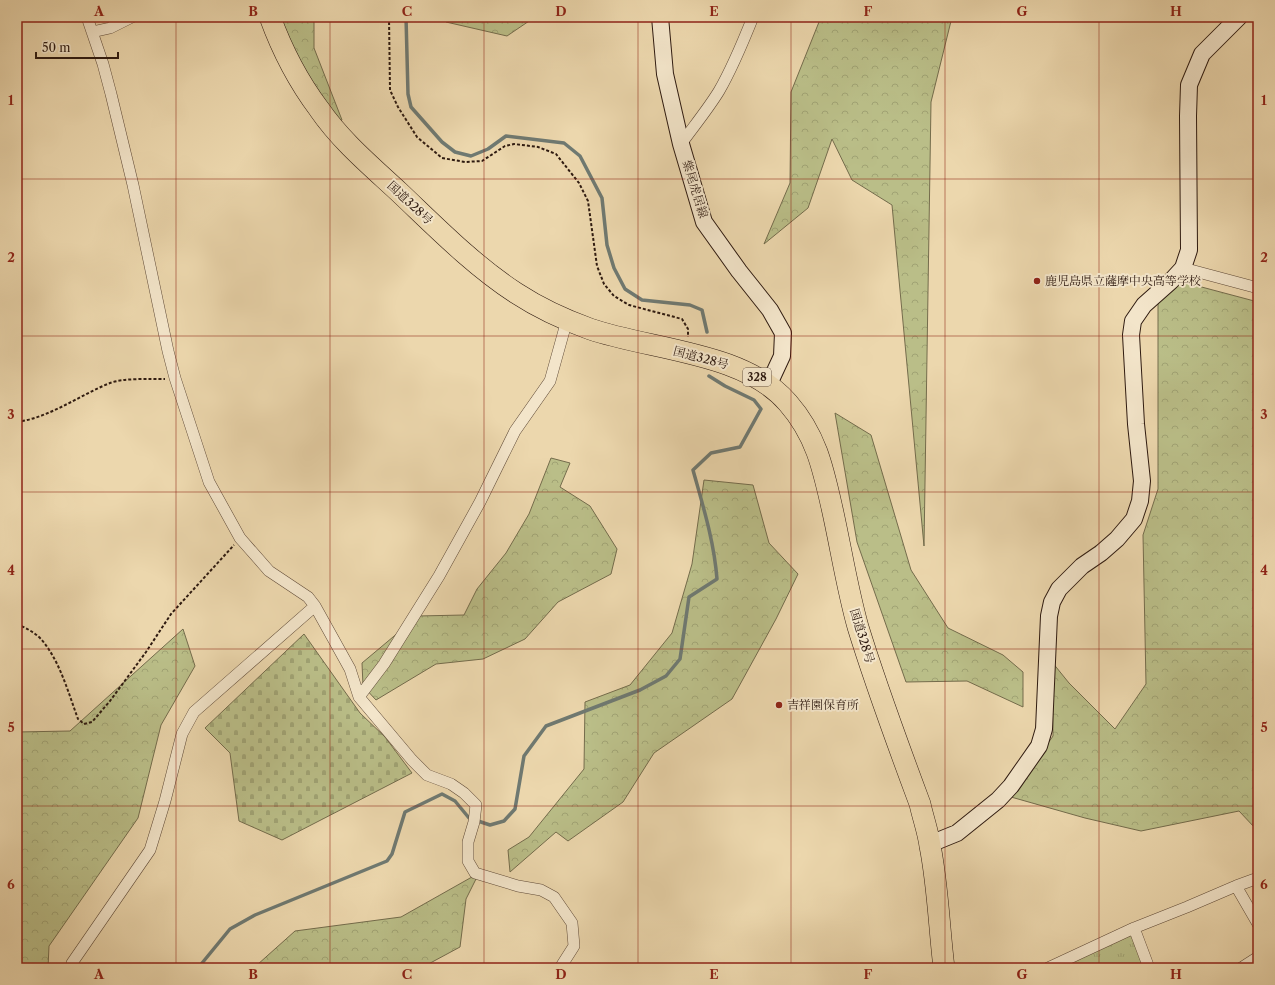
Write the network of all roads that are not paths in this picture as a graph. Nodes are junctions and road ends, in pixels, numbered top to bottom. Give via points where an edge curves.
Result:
1 (86, 17) edge
2 (132, 17) edge
3 (270, 17) edge
4 (660, 17) edge
5 (753, 17) edge
6 (1239, 17) edge
7 (92, 32) junction
8 (681, 144) junction
9 (1183, 268) junction
10 (1258, 288) edge
11 (567, 320) junction
12 (769, 384) junction
13 (315, 606) junction
14 (359, 697) junction
15 (930, 844) junction
16 (1258, 878) edge
17 (1236, 886) junction
18 (1258, 924) edge
19 (1134, 928) junction
20 (1258, 958) edge
21 (71, 968) edge
22 (560, 968) edge
23 (944, 968) edge
24 (1048, 968) edge
25 (1150, 968) edge
26 (1241, 968) edge

1 - 7 street
2 - 7 street via 110,28
3 - 11 highway, 国道328号 / 328 via 303,86 324,116 359,155 475,262 516,293
4 - 8 street, 紫尾虎居線 via 665,74
5 - 8 street via 742,47 720,90
6 - 9 street via 1202,54 1189,85 1189,250
7 - 13 street via 111,94 175,378 209,482 240,538 269,570 308,597
8 - 12 street, 紫尾虎居線 via 704,222 770,310 783,333 782,356
9 - 10 street
9 - 15 street via 1144,305 1133,321 1131,336 1142,481 1140,501 1134,519 1117,539 1082,566 1059,589 1052,602 1048,616 1044,729 1039,746 1012,786 998,800 958,833
11 - 12 highway, 国道328号 / 328 via 619,338 726,364 748,372
11 - 14 street via 550,381 515,431 439,576 384,664
12 - 15 highway, 国道328号 / 328 via 786,400 803,422 817,448 858,627 920,804
13 - 14 street via 350,669
13 - 21 street via 194,712 182,734 150,850
14 - 22 street via 427,775 451,784 476,805 468,842 468,860 475,873 541,890 554,897 572,924 574,946
15 - 23 highway, 国道328号 / 328
16 - 17 street
17 - 18 street
17 - 19 street
19 - 24 street
19 - 25 street
20 - 26 street

